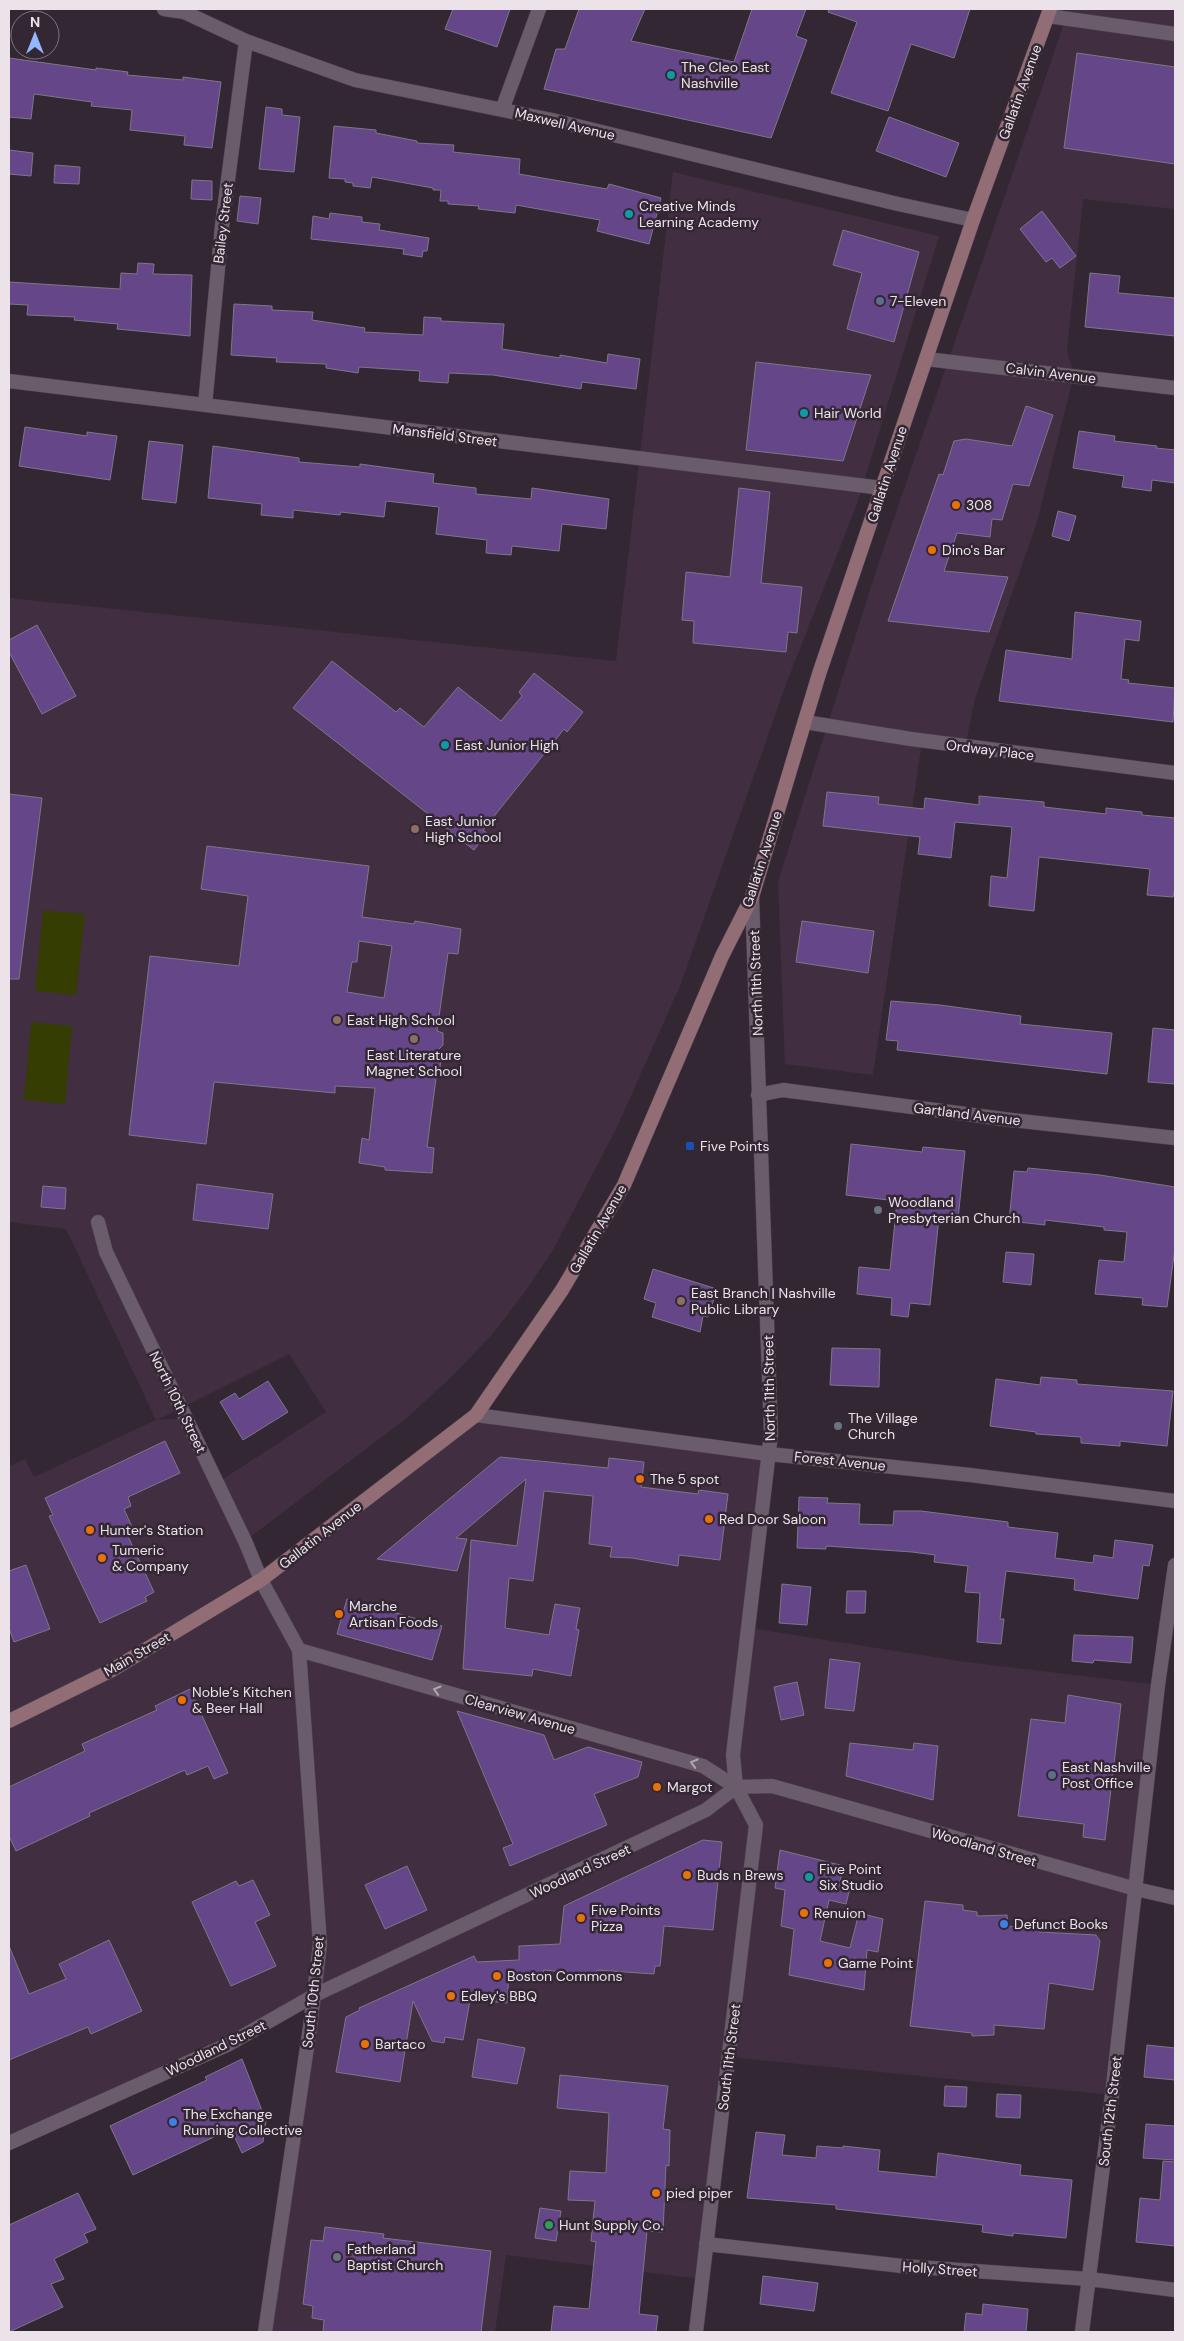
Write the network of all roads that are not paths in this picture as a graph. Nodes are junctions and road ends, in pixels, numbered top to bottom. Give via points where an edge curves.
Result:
1 (164, 9) edge
2 (539, 9) edge
3 (1049, 13) edge
4 (1175, 34) edge
5 (246, 41) junction
6 (502, 110) junction
7 (973, 220) junction
8 (926, 359) junction
9 (9, 381) edge
10 (1175, 388) edge
11 (205, 405) junction
12 (882, 488) junction
13 (805, 722) junction
14 (1175, 773) edge
15 (752, 897) junction
16 (758, 1095) junction
17 (1175, 1138) edge
18 (98, 1222) dead end
19 (476, 1415) junction
20 (769, 1454) junction
21 (1175, 1501) edge
22 (1175, 1565) edge
23 (262, 1580) junction
24 (299, 1650) junction
25 (9, 1721) edge
26 (736, 1787) junction
27 (1136, 1889) junction
28 (1175, 1898) edge
29 (315, 1995) junction
30 (9, 2144) edge
31 (706, 2244) junction
32 (1089, 2279) junction
33 (1175, 2290) edge
34 (264, 2332) edge
35 (696, 2332) edge
36 (1082, 2332) edge

1 - 5 street, Maxwell Avenue via 184,12
2 - 6 street
3 - 4 street
3 - 7 main road, Gallatin Avenue
5 - 6 street, Maxwell Avenue via 355,80
5 - 11 street, Bailey Street via 222,226
6 - 7 street, Maxwell Avenue
7 - 8 main road, Gallatin Avenue
8 - 10 street, Calvin Avenue
8 - 12 main road, Gallatin Avenue
9 - 11 street, Mansfield Street
11 - 12 street, Mansfield Street
12 - 13 main road, Gallatin Avenue
13 - 14 street, Ordway Place via 911,740
13 - 15 main road, Gallatin Avenue
15 - 16 street, North 11th Street
15 - 19 main road, Gallatin Avenue via 722,956 624,1185 562,1290
16 - 17 street, Gartland Avenue via 783,1090
16 - 20 street, North 11th Street via 771,1434
18 - 23 street, North 10th Street via 106,1252
19 - 20 street, Forest Avenue
19 - 23 main road, Gallatin Avenue
20 - 21 street, Forest Avenue
20 - 26 street, North 11th Street via 733,1754
22 - 27 street, South 12th Street via 1158,1685
23 - 24 street, North 10th Street
23 - 25 main road, Main Street via 112,1670
26 -> 24 street, Clearview Avenue via 702,1766
24 - 29 street, South 10th Street via 320,1944
26 - 27 street, Woodland Street via 772,1786
26 - 29 street, Woodland Street via 706,1810
26 - 31 street, South 11th Street via 756,1825
27 - 28 street, Woodland Street
27 - 32 street, South 12th Street
29 - 30 street, Woodland Street via 229,2044
29 - 34 street, South 10th Street
31 - 32 street, Holly Street via 902,2266
31 - 35 street, South 11th Street
32 - 33 street, Holly Street
32 - 36 street, South 12th Street

